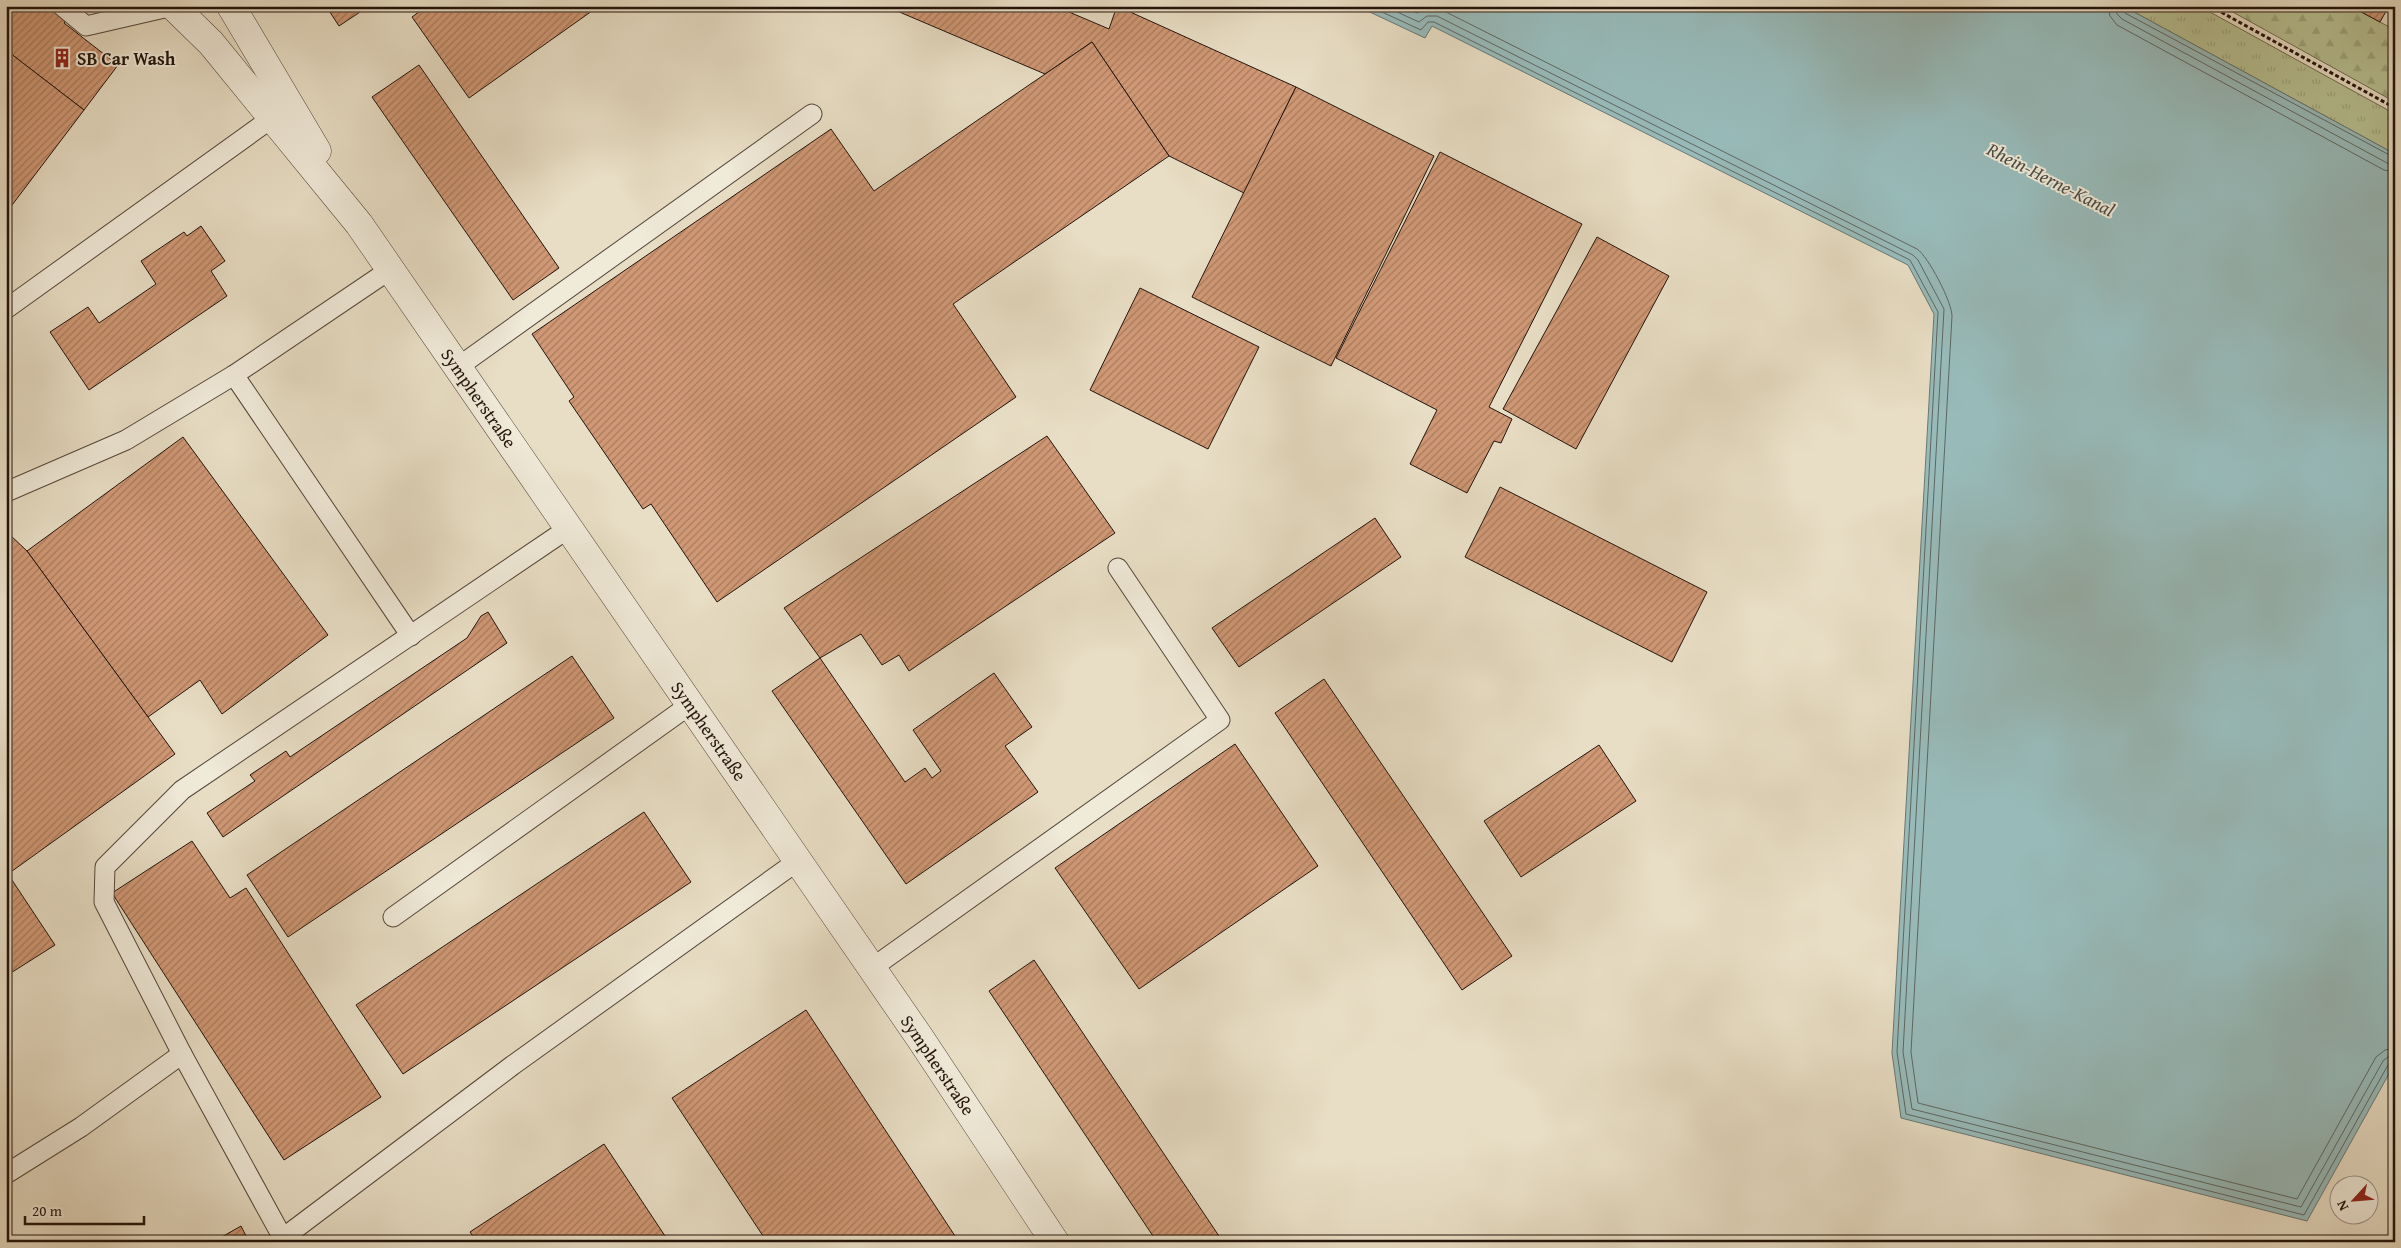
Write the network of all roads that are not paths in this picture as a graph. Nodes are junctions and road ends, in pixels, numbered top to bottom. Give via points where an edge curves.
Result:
1 (62, 6) edge
2 (173, 6) edge
3 (232, 6) edge
4 (812, 114) dead end
5 (272, 118) junction
6 (359, 224) junction
7 (391, 268) junction
8 (6, 309) edge
9 (458, 367) junction
10 (234, 375) junction
11 (6, 492) edge
12 (569, 528) junction
13 (1118, 568) dead end
14 (412, 636) junction
15 (691, 704) junction
16 (798, 860) junction
17 (393, 917) dead end
18 (872, 968) junction
19 (182, 1054) junction
20 (6, 1174) edge
21 (284, 1240) edge
22 (1055, 1242) edge

1 - 2 lane via 86,26
2 - 5 street, Sympherstraße via 211,43
3 - 6 street, Sympherstraße
4 - 9 lane
5 - 6 street, Sympherstraße
5 - 8 lane
6 - 7 street, Sympherstraße
7 - 9 street, Sympherstraße
7 - 10 lane
9 - 12 street, Sympherstraße
10 - 11 lane via 126,440
10 - 14 lane
12 - 14 lane
12 - 15 street, Sympherstraße
13 - 18 lane via 1220,720
14 - 19 lane via 182,790 105,867 104,902
15 - 16 street, Sympherstraße
15 - 17 lane
16 - 18 street, Sympherstraße
16 - 21 lane via 521,1059
18 - 22 street, Sympherstraße
19 - 20 lane via 81,1127
19 - 21 lane

